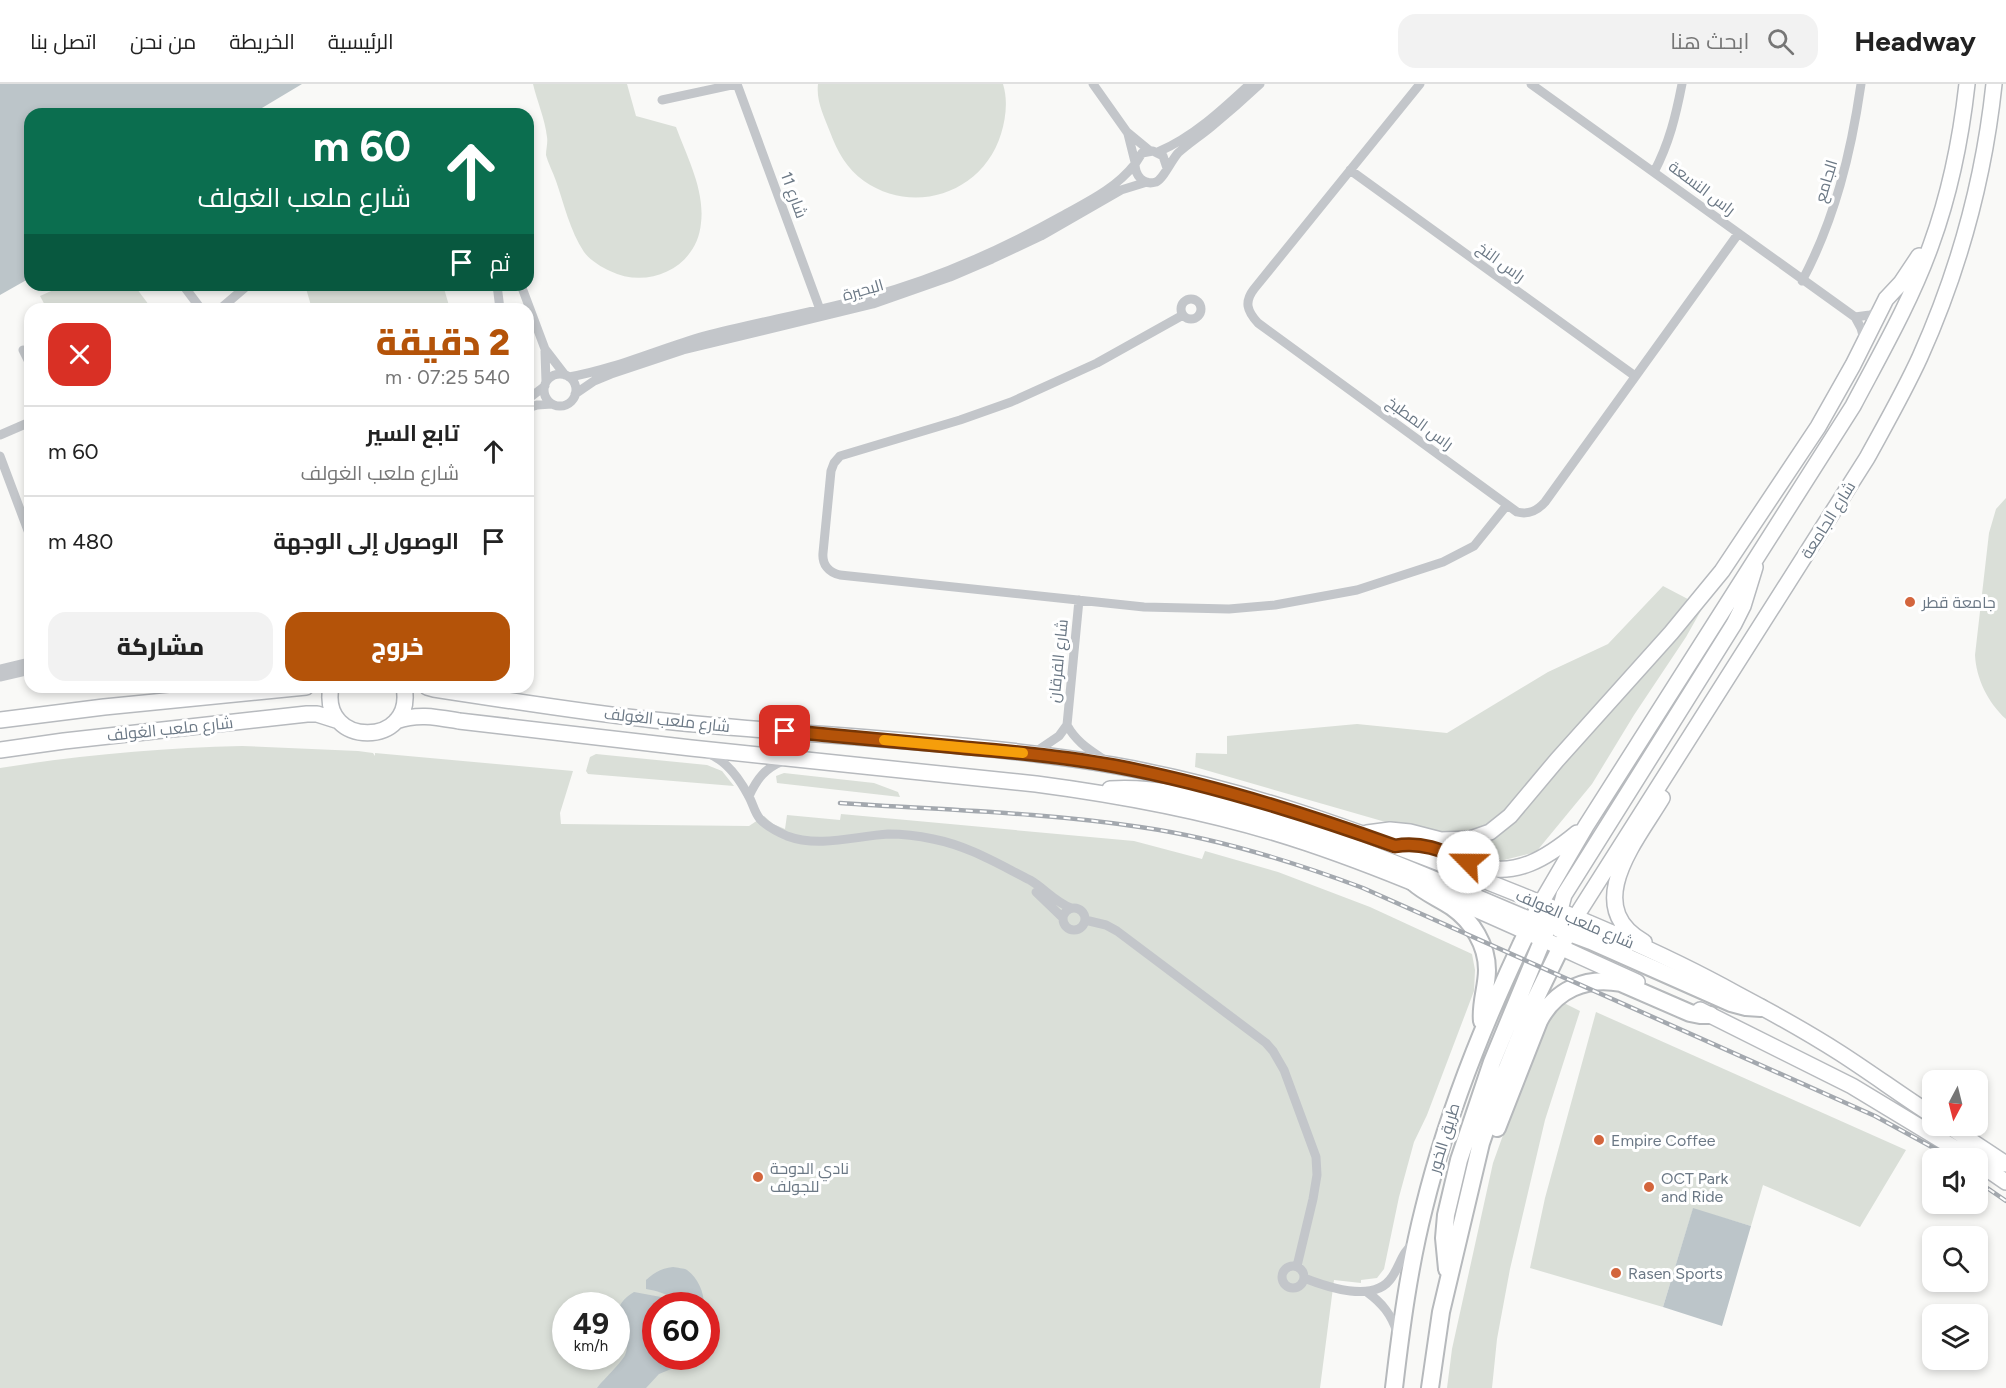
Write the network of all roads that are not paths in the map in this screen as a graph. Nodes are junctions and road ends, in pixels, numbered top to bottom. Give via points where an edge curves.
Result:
1 (736, 84) edge
2 (1094, 84) edge
3 (1250, 84) edge
4 (1260, 84) edge
5 (1420, 84) edge
6 (1531, 84) edge
7 (1682, 84) edge
8 (1861, 84) edge
9 (1967, 84) edge
10 (1994, 84) edge
11 (662, 100) dead end
12 (1127, 132) junction
13 (1154, 151) junction
14 (1135, 163) junction
15 (1167, 168) junction
16 (1350, 170) junction
17 (1654, 172) junction
18 (1148, 182) junction
19 (1062, 220) junction
20 (1738, 234) junction
21 (1931, 246) junction
22 (1802, 281) junction
23 (242, 291) edge
24 (234, 298) junction
25 (228, 303) edge
26 (236, 303) edge
27 (1879, 311) junction
28 (822, 313) junction
29 (1183, 315) dead end
30 (1854, 317) junction
31 (534, 320) edge
32 (1863, 344) junction
33 (545, 349) junction
34 (567, 376) junction
35 (1635, 376) junction
36 (546, 384) junction
37 (534, 394) edge
38 (575, 394) junction
39 (552, 404) junction
40 (534, 406) edge
41 (1853, 406) junction
42 (24, 425) edge
43 (0, 435) edge
44 (0, 456) edge
45 (1507, 505) junction
46 (24, 520) edge
47 (1757, 555) junction
48 (1080, 600) junction
49 (24, 663) edge
50 (0, 669) edge
51 (24, 671) edge
52 (0, 677) edge
53 (245, 693) edge
54 (331, 693) edge
55 (404, 693) edge
56 (456, 693) edge
57 (0, 720) edge
58 (339, 721) junction
59 (396, 721) junction
60 (1067, 724) junction
61 (691, 748) junction
62 (1682, 748) junction
63 (0, 750) edge
64 (1031, 754) junction
65 (791, 758) junction
66 (1113, 765) junction
67 (1093, 792) junction
68 (749, 796) junction
69 (1586, 826) junction
70 (1361, 834) junction
71 (1395, 846) junction
72 (1022, 878) junction
73 (1413, 882) junction
74 (1541, 903) junction
75 (1071, 908) junction
76 (1064, 918) junction
77 (1085, 920) junction
78 (1551, 925) junction
79 (1560, 947) junction
80 (1690, 969) junction
81 (1761, 1008) junction
82 (1710, 1014) junction
83 (1483, 1030) junction
84 (1922, 1108) edge
85 (1964, 1136) edge
86 (1481, 1143) junction
87 (1954, 1148) edge
88 (2006, 1164) edge
89 (1988, 1170) edge
90 (2006, 1182) edge
91 (1417, 1240) junction
92 (1297, 1266) junction
93 (1449, 1276) junction
94 (1304, 1278) junction
95 (1367, 1292) junction
96 (1400, 1340) junction
97 (1394, 1388) edge
98 (1430, 1388) edge

1 - 11 street, شارع 11
1 - 28 street, شارع 11
2 - 12 street
3 - 13 street via 1176,144
4 - 15 street via 1181,151
5 - 16 street, راس المطبخ
6 - 17 street, راس النسعة
7 - 17 street via 1671,134
8 - 22 street, الجامع via 1843,180 1824,236
9 - 21 main road via 1953,170
10 - 62 main road, شارع الجامعة via 1970,216 1954,272 1919,359 1867,458
12 - 13 street
12 - 14 street
13 - 14 street via 1142,153
13 - 15 street via 1164,159
14 - 18 street via 1137,175
14 - 19 street, البحيرة via 1115,185
15 - 18 street via 1160,179
16 - 35 street, راس النخ
16 - 45 street, راس المطبخ via 1254,288 1247,309 1258,323
17 - 20 street, راس النسعة
18 - 19 street, البحيرة via 1121,190
19 - 28 street, البحيرة via 992,259 895,293
20 - 22 street, راس النسعة
20 - 35 street, راس المطبخ
21 - 27 main road
21 - 41 main road via 1906,305
22 - 30 street, راس النسعة
23 - 24 street
24 - 25 street
24 - 26 street
27 - 30 street
27 - 32 main road
28 - 34 street, البحيرة via 718,333 597,372
28 - 38 street, البحيرة via 683,350 611,374
29 - 48 street via 1097,363 1011,402 902,439 846,453 832,467 822,556 826,567 834,573
30 - 32 street via 1861,328
31 - 33 street
32 - 41 main road
32 - 70 main road via 1818,427 1722,571 1510,816 1490,832 1461,841 1390,830
33 - 34 street
33 - 36 street
34 - 36 street via 555,375
34 - 38 street via 575,385
35 - 45 street, راس المطبخ via 1541,507 1522,513
36 - 37 street
36 - 39 street via 545,396
38 - 39 street via 567,404
39 - 40 street
41 - 47 main road
42 - 43 street
44 - 46 street
45 - 48 street via 1474,546 1386,582 1346,592 1229,609 1144,607
47 - 69 main road
47 - 78 main road via 1748,592 1734,624 1564,895
48 - 60 street, شارع الفرقان
49 - 50 street
51 - 52 street
53 - 57 main road, شارع ملعب الغولف
54 - 58 main road
55 - 59 main road via 405,703
56 - 64 main road, شارع ملعب الغولف via 653,720
58 - 59 main road, شارع ملعب الغولف via 368,734
58 - 63 main road, شارع ملعب الغولف via 307,714
59 - 61 main road, شارع ملعب الغولف via 424,715
60 - 64 street, شارع الفرقان via 1055,740
60 - 66 street, شارع الفرقان via 1080,744
61 - 65 main road, شارع ملعب الغولف
61 - 68 street via 722,762 735,773
62 - 78 main road, شارع الجامعة
62 - 80 main road via 1678,771 1619,871 1614,897 1619,916 1632,934
64 - 66 main road, شارع ملعب الغولف
65 - 67 main road, شارع ملعب الغولف
65 - 68 street via 764,772
66 - 70 main road, شارع ملعب الغولف via 1246,796
67 - 73 main road, شارع ملعب الغولف via 1166,805 1258,829
67 - 78 main road via 1127,788 1162,790 1252,813 1359,848
68 - 72 street via 760,819 799,839 891,834 934,839 988,857
69 - 71 main road via 1540,860 1504,869 1478,866 1426,846
69 - 74 main road
70 - 71 main road, شارع ملعب الغولف
71 - 74 main road, شارع ملعب الغولف
72 - 75 street
72 - 76 street
73 - 78 main road, شارع ملعب الغولف
73 - 83 highway via 1461,914 1479,938 1487,964
74 - 78 highway, طريق الخور
75 - 76 street
75 - 77 street via 1082,911
76 - 77 street via 1065,925 1074,930
77 - 92 street via 1117,931 1266,1043 1278,1059 1311,1138 1318,1166
78 - 79 highway, طريق الخور
78 - 80 main road, شارع ملعب الغولف
78 - 81 highway via 1731,1003
78 - 83 highway, طريق الخور
78 - 93 highway via 1495,1053 1459,1160 1444,1238
79 - 82 main road, شارع ملعب الغولف
79 - 86 highway, طريق الخور via 1505,1073
80 - 81 main road, شارع ملعب الغولف
81 - 84 main road, شارع ملعب الغولف via 1836,1050
82 - 86 highway via 1690,1013 1612,981 1595,981 1570,989 1543,1013 1499,1125
82 - 87 main road, شارع ملعب الغولف via 1852,1086
83 - 91 highway, طريق الخور via 1447,1126
85 - 88 main road
86 - 93 highway, طريق الخور
89 - 90 main road
91 - 95 street via 1402,1254 1388,1282
91 - 96 highway, طريق الخور
92 - 94 street
92 - 94 street via 1285,1269 1283,1281 1293,1287 1299,1286
93 - 98 highway, طريق الخور
94 - 95 street via 1333,1288
95 - 96 street via 1389,1313
96 - 97 highway, طريق الخور

